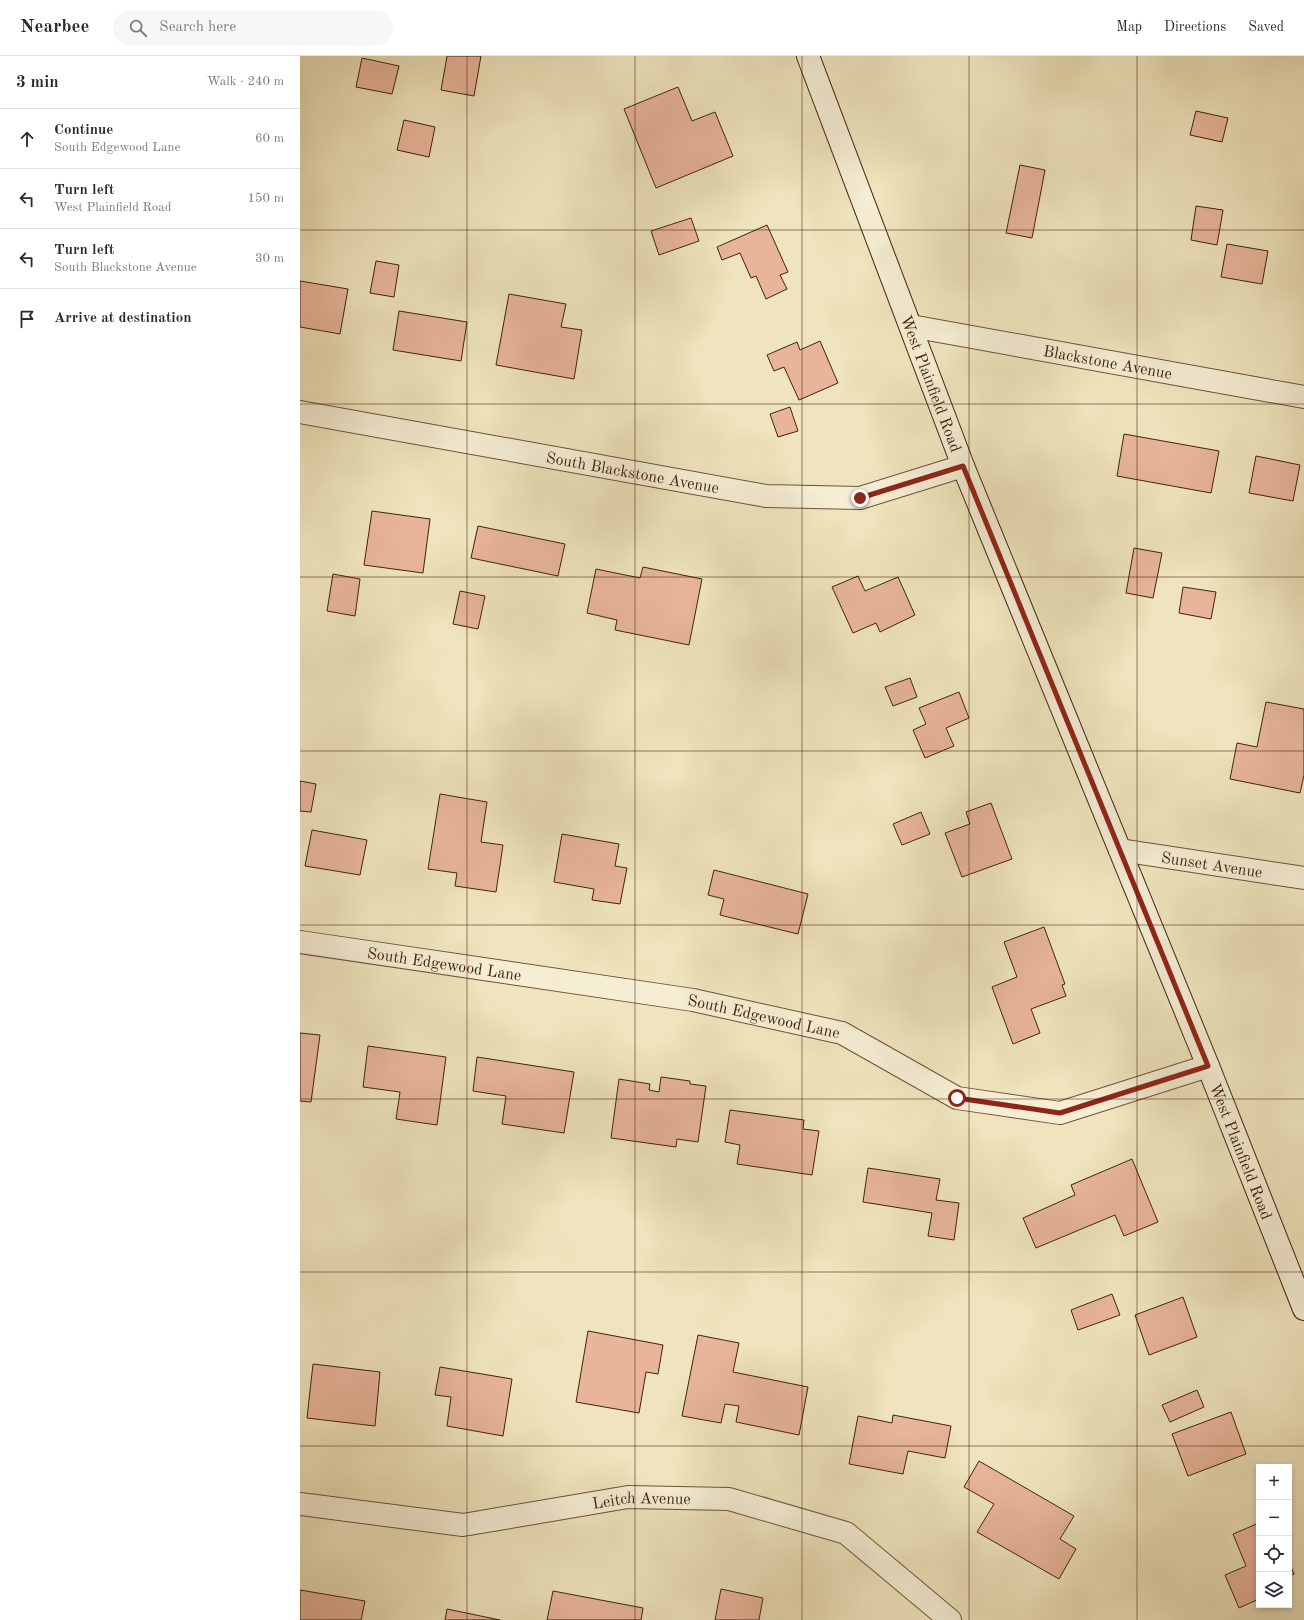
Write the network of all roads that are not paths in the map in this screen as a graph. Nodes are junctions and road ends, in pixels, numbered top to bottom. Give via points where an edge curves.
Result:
1 (808, 56) edge
2 (911, 326) junction
3 (1304, 397) edge
4 (300, 412) edge
5 (963, 466) junction
6 (1120, 850) junction
7 (1304, 878) edge
8 (300, 942) edge
9 (1208, 1066) junction
10 (1304, 1309) edge
11 (300, 1504) edge
12 (950, 1620) edge

1 - 2 street, West Plainfield Road
2 - 3 street, Blackstone Avenue
2 - 5 street, West Plainfield Road
4 - 5 street, South Blackstone Avenue via 766,496 860,498
5 - 6 street, West Plainfield Road
6 - 7 street, Sunset Avenue
6 - 9 street, West Plainfield Road
8 - 9 street, South Edgewood Lane via 693,1000 842,1034 957,1098 1060,1113
9 - 10 street, West Plainfield Road
11 - 12 street, Leitch Avenue via 463,1525 628,1497 729,1499 846,1533

